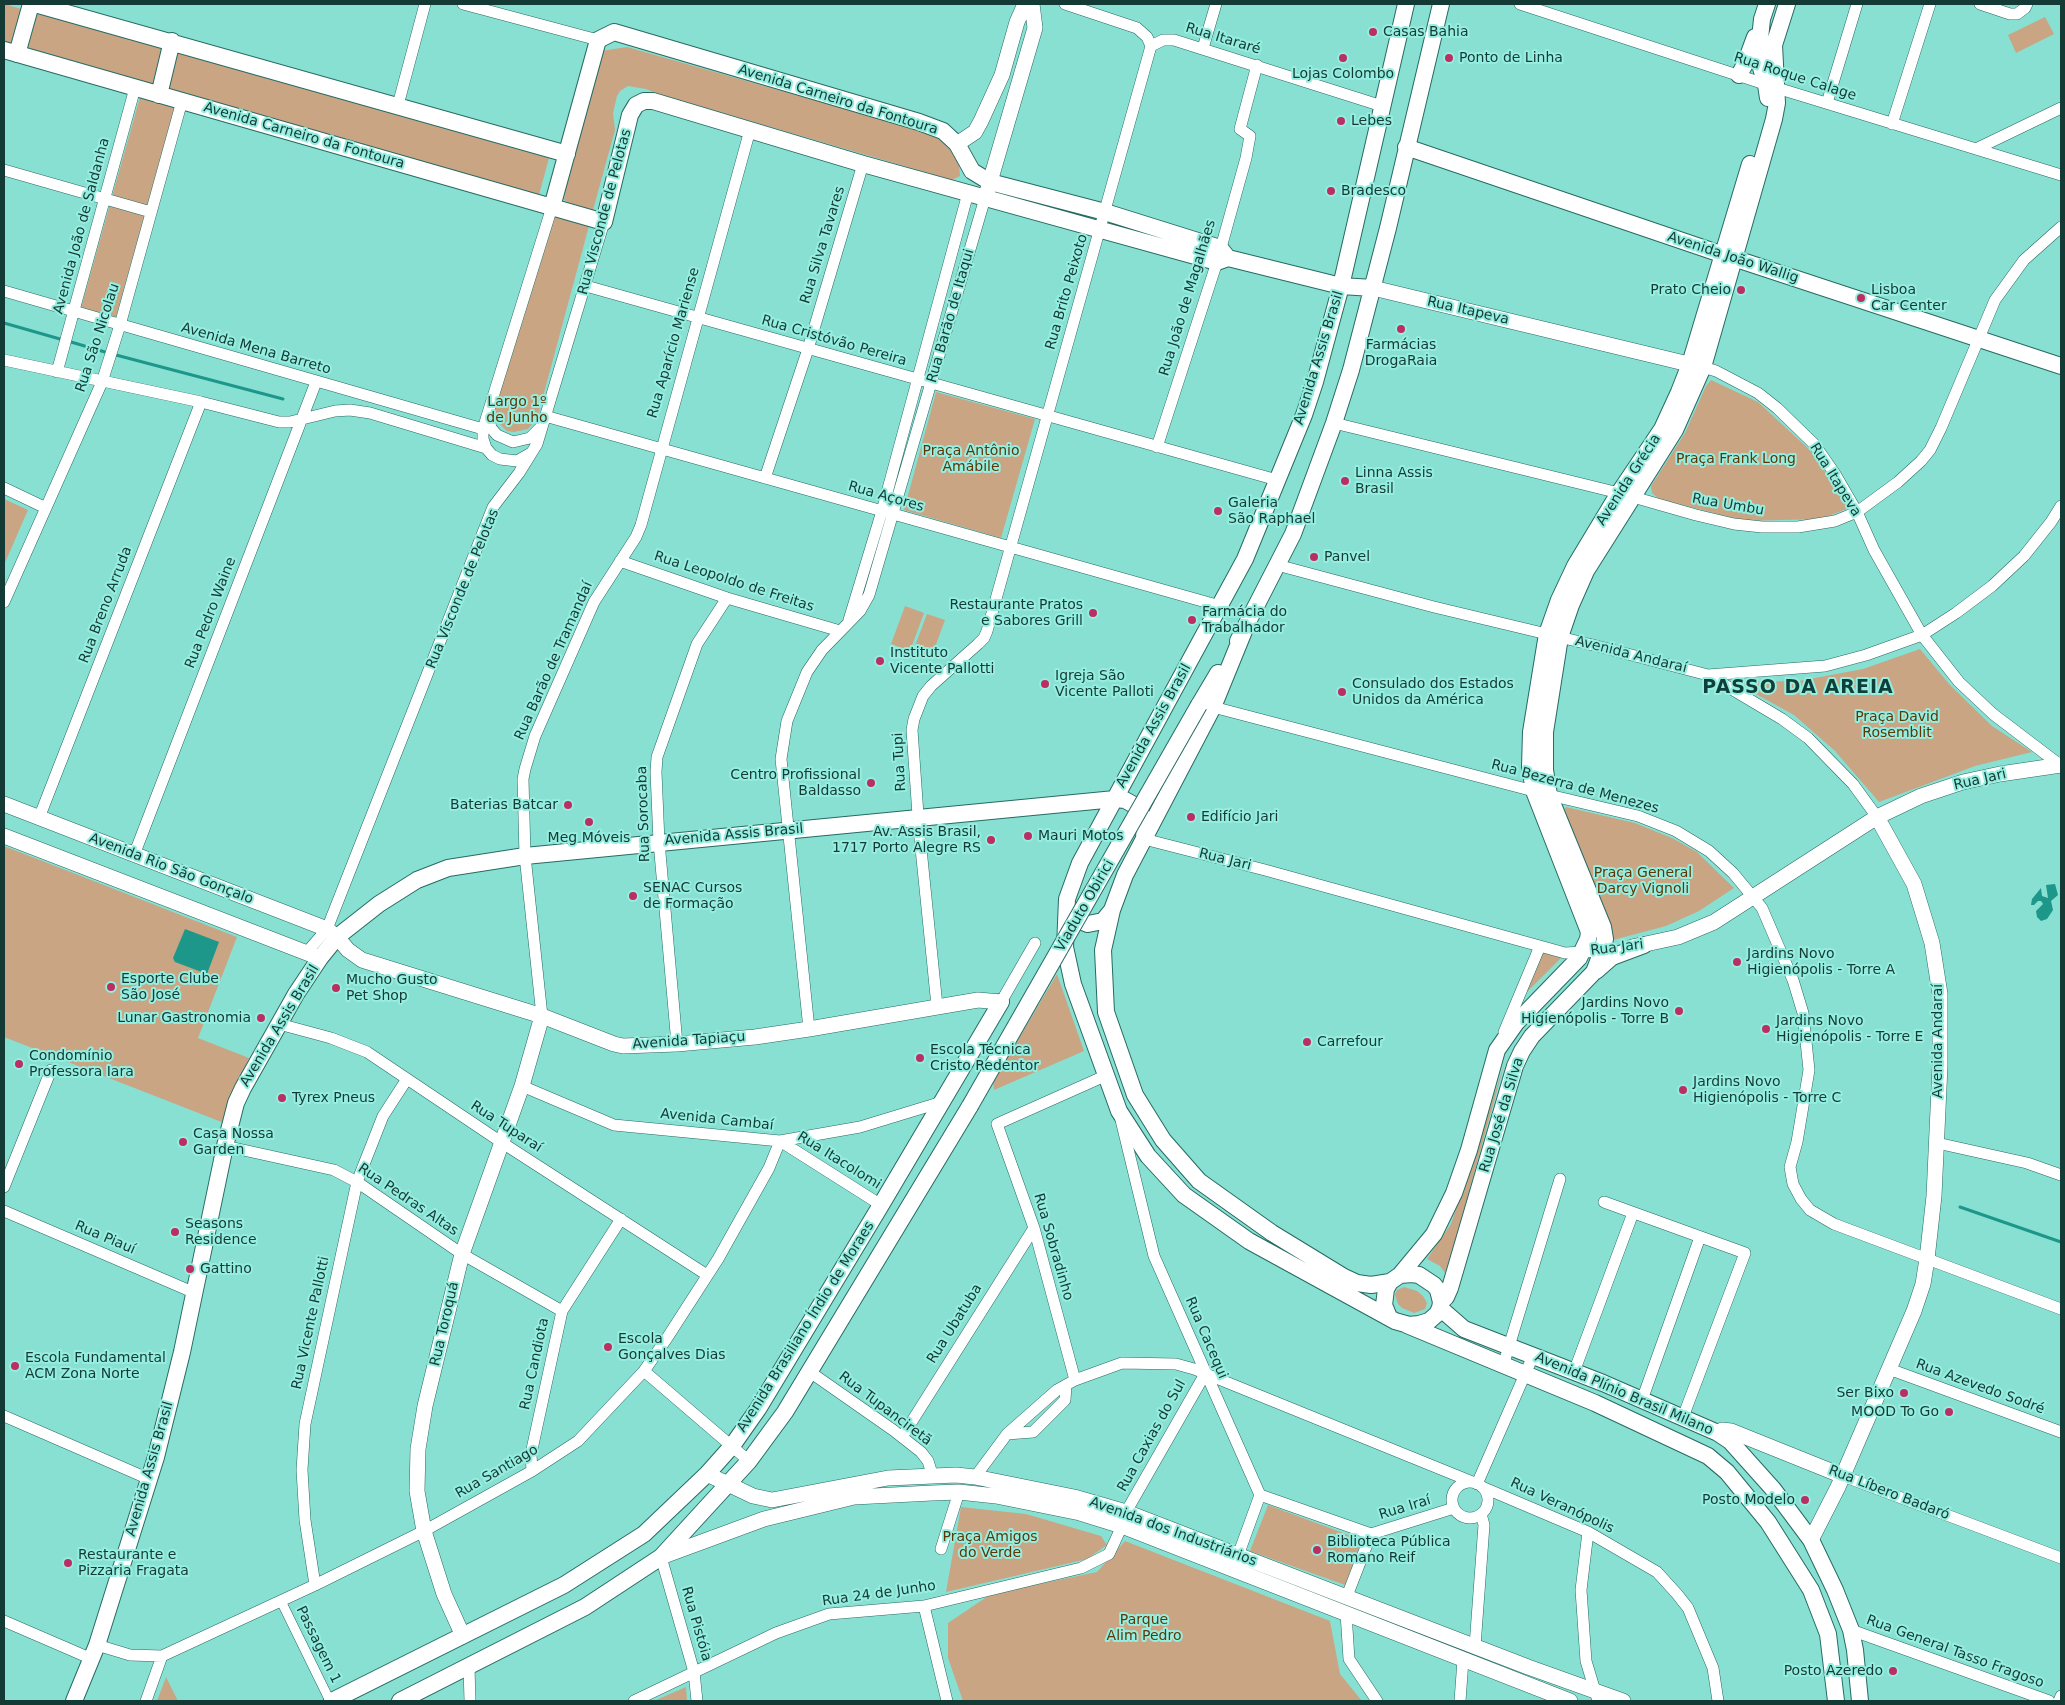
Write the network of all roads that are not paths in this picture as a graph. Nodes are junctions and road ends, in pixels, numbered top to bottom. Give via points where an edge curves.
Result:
1 (31, 4) edge
2 (425, 4) edge
3 (463, 4) edge
4 (1025, 4) edge
5 (1032, 4) edge
6 (1065, 4) edge
7 (1216, 4) edge
8 (1406, 4) edge
9 (1441, 4) edge
10 (1520, 4) edge
11 (1787, 4) edge
12 (1856, 4) edge
13 (1930, 4) edge
14 (1980, 4) edge
15 (2027, 4) edge
16 (45, 5) edge
17 (1764, 11) edge
18 (1017, 22) junction
19 (1035, 28) junction
20 (598, 40) junction
21 (172, 42) junction
22 (1151, 46) junction
23 (1203, 48) junction
24 (10, 52) edge
25 (1257, 66) junction
26 (1739, 75) junction
27 (1772, 87) junction
28 (135, 88) junction
29 (159, 95) junction
30 (182, 101) junction
31 (1827, 103) junction
32 (398, 105) junction
33 (636, 105) joint
34 (1382, 106) junction
35 (2061, 108) edge
36 (1892, 124) junction
37 (750, 130) junction
38 (957, 144) junction
39 (1406, 147) junction
40 (1976, 149) junction
41 (567, 154) junction
42 (863, 164) junction
43 (4, 170) edge
44 (2061, 175) edge
45 (990, 182) junction
46 (968, 193) junction
47 (985, 198) junction
48 (104, 200) junction
49 (552, 207) junction
50 (150, 212) junction
51 (1105, 212) junction
52 (604, 222) junction
53 (2061, 227) edge
54 (1100, 229) junction
55 (1221, 256) junction
56 (1728, 256) junction
57 (586, 286) junction
58 (1340, 286) junction
59 (1373, 288) junction
60 (942, 290) junction
61 (4, 291) edge
62 (957, 295) junction
63 (74, 312) junction
64 (697, 317) junction
65 (120, 325) junction
66 (1978, 338) junction
67 (808, 349) junction
68 (4, 360) edge
69 (1696, 365) junction
70 (2061, 366) edge
71 (57, 372) junction
72 (918, 380) junction
73 (102, 382) junction
74 (316, 382) junction
75 (932, 384) junction
76 (201, 402) junction
77 (488, 410) junction
78 (1048, 416) junction
79 (302, 419) junction
80 (543, 420) junction
81 (1334, 423) junction
82 (483, 429) junction
83 (1157, 447) junction
84 (486, 448) junction
85 (660, 449) junction
86 (532, 452) junction
87 (765, 478) junction
88 (1277, 480) junction
89 (4, 488) edge
90 (1626, 495) junction
91 (2061, 506) edge
92 (46, 508) junction
93 (882, 511) junction
94 (1857, 512) junction
95 (894, 515) junction
96 (1011, 547) junction
97 (620, 561) junction
98 (1277, 565) junction
99 (727, 598) junction
100 (4, 602) edge
101 (1220, 606) junction
102 (849, 622) junction
103 (840, 631) junction
104 (1554, 635) junction
105 (1922, 635) junction
106 (1708, 675) junction
107 (1206, 706) junction
108 (2060, 765) edge
109 (1542, 793) junction
110 (1114, 798) junction
111 (4, 804) edge
112 (918, 817) junction
113 (1877, 817) junction
114 (39, 818) junction
115 (788, 829) junction
116 (4, 836) edge
117 (1144, 839) junction
118 (659, 842) junction
119 (134, 855) junction
120 (525, 856) junction
121 (1754, 898) junction
122 (1067, 899) junction
123 (1112, 910) junction
124 (332, 933) junction
125 (1035, 943) dead end
126 (1540, 946) junction
127 (1644, 946) junction
128 (1602, 951) junction
129 (1583, 952) junction
130 (314, 955) junction
131 (1594, 972) junction
132 (1001, 1002) junction
133 (937, 1006) junction
134 (542, 1016) junction
135 (279, 1024) junction
136 (809, 1029) junction
137 (677, 1044) junction
138 (1497, 1050) junction
139 (52, 1070) dead end
140 (1106, 1075) junction
141 (408, 1079) junction
142 (522, 1086) junction
143 (942, 1102) junction
144 (970, 1106) joint
145 (1119, 1111) junction
146 (780, 1141) junction
147 (501, 1142) junction
148 (1937, 1143) junction
149 (225, 1146) junction
150 (2061, 1175) edge
151 (1560, 1179) dead end
152 (357, 1182) junction
153 (4, 1187) edge
154 (1604, 1202) dead end
155 (881, 1206) junction
156 (4, 1211) edge
157 (1633, 1213) junction
158 (621, 1219) junction
159 (1034, 1228) junction
160 (1700, 1237) junction
161 (462, 1254) junction
162 (1927, 1259) junction
163 (708, 1275) junction
164 (1395, 1278) junction
165 (195, 1293) junction
166 (1441, 1305) junction
167 (2061, 1309) edge
168 (562, 1312) junction
169 (1389, 1318) junction
170 (1405, 1324) junction
171 (1508, 1346) junction
172 (1533, 1356) junction
173 (1503, 1366) junction
174 (1576, 1366) junction
175 (1889, 1370) junction
176 (644, 1371) junction
177 (810, 1372) junction
178 (1205, 1374) junction
179 (1524, 1376) junction
180 (1071, 1383) junction
181 (1644, 1393) junction
182 (1685, 1411) junction
183 (4, 1416) edge
184 (1718, 1432) junction
185 (2061, 1432) edge
186 (902, 1437) junction
187 (732, 1446) junction
188 (1708, 1456) junction
189 (749, 1461) junction
190 (532, 1472) junction
191 (707, 1474) junction
192 (934, 1477) junction
193 (975, 1477) junction
194 (1838, 1478) junction
195 (149, 1479) junction
196 (1478, 1484) junction
197 (729, 1485) junction
198 (932, 1492) junction
199 (959, 1492) junction
200 (1260, 1495) junction
201 (1454, 1508) junction
202 (1097, 1511) junction
203 (1480, 1514) junction
204 (1124, 1519) junction
205 (424, 1531) junction
206 (1588, 1532) junction
207 (1371, 1534) junction
208 (1811, 1540) junction
209 (941, 1549) dead end
210 (1238, 1555) junction
211 (661, 1557) junction
212 (2061, 1558) edge
213 (1233, 1570) junction
214 (315, 1585) junction
215 (1348, 1596) junction
216 (281, 1601) junction
217 (924, 1606) junction
218 (1346, 1613) junction
219 (4, 1621) edge
220 (1421, 1624) junction
221 (1851, 1630) junction
222 (463, 1636) junction
223 (1416, 1640) junction
224 (1475, 1646) junction
225 (95, 1652) junction
226 (162, 1656) junction
227 (1463, 1660) junction
228 (469, 1667) junction
229 (694, 1672) junction
230 (1596, 1696) edge
231 (2061, 1696) edge
232 (74, 1701) edge
233 (146, 1701) edge
234 (331, 1701) edge
235 (400, 1701) edge
236 (470, 1701) edge
237 (634, 1701) edge
238 (697, 1701) edge
239 (947, 1701) edge
240 (1377, 1701) edge
241 (1460, 1701) edge
242 (1570, 1701) edge
243 (1624, 1701) edge
244 (1718, 1701) edge
245 (1836, 1701) edge
246 (1860, 1701) edge
247 (2049, 1701) edge
248 (2060, 1701) edge

1 - 24 main road
2 - 32 street
3 - 20 street
4 - 18 street
5 - 19 street, Rua Barão de Itaqui
6 - 22 street via 1137,28
7 - 23 street
8 - 34 main road, Avenida Assis Brasil
9 - 39 main road
10 - 26 street, Rua Roque Calage
11 - 27 main road, Avenida Grécia via 1774,45
12 - 31 street
13 - 36 street
14 - 15 street via 2010,14 2018,14
16 - 21 main road
17 - 26 main road
17 - 27 main road, Avenida Grécia via 1759,61
18 - 19 street
18 - 38 street via 1002,75 976,132
19 - 45 street, Rua Barão de Itaqui
20 - 38 main road, Avenida Carneiro da Fontoura via 614,32 919,122 943,131
20 - 41 main road
21 - 29 main road
21 - 32 main road
22 - 23 street, Rua Itararé via 1163,40 1174,40
22 - 51 street, Rua Brito Peixoto
23 - 25 street, Rua Itararé
24 - 28 main road, Avenida Carneiro da Fontoura
25 - 34 street, Rua Itararé
25 - 55 street, Rua João de Magalhães via 1240,128 1250,136 1246,158
26 - 27 street, Rua Roque Calage
27 - 31 street, Rua Roque Calage
27 - 56 main road, Avenida Grécia
28 - 29 main road, Avenida Carneiro da Fontoura
28 - 48 street, Avenida João de Saldanha
29 - 30 main road, Avenida Carneiro da Fontoura
30 - 49 main road, Avenida Carneiro da Fontoura
30 - 50 street, Rua São Nicolau
31 - 36 street, Rua Roque Calage
32 - 41 main road
33 - 37 main road, Avenida Carneiro da Fontoura via 653,101
33 - 52 main road, Rua Visconde de Pelotas via 627,126
34 - 58 main road, Avenida Assis Brasil
35 - 40 street
36 - 40 street, Rua Roque Calage
37 - 42 main road, Avenida Carneiro da Fontoura
37 - 64 street, Rua Aparício Mariense
38 - 45 main road, Avenida Carneiro da Fontoura via 972,171
39 - 56 main road, Avenida João Wallig
39 - 59 main road
40 - 44 street, Rua Roque Calage
41 - 49 main road
42 - 46 main road, Avenida Carneiro da Fontoura
42 - 67 street, Rua Silva Tavares
43 - 48 street
45 - 47 street, Rua Barão de Itaqui
45 - 51 main road, Avenida Carneiro da Fontoura
46 - 47 main road, Avenida Carneiro da Fontoura
46 - 60 street, Rua Barão de Itaqui
47 - 54 main road, Avenida Carneiro da Fontoura
47 - 62 street, Rua Barão de Itaqui
48 - 50 street
48 - 63 street, Avenida João de Saldanha
49 - 52 main road, Avenida Carneiro da Fontoura
49 - 77 street
50 - 65 street, Rua São Nicolau
51 - 54 street, Rua Brito Peixoto
51 - 55 main road, Avenida Carneiro da Fontoura
52 - 57 street, Rua Visconde de Pelotas
53 - 66 street, Rua Umbu via 2024,260 2002,288
54 - 55 main road, Avenida Carneiro da Fontoura
54 - 78 street, Rua Brito Peixoto
55 - 58 main road, Avenida Carneiro da Fontoura
55 - 83 street, Rua João de Magalhães
56 - 66 main road, Avenida João Wallig
56 - 69 main road, Avenida Grécia
57 - 64 street, Rua Cristóvão Pereira
57 - 80 street, Rua Visconde de Pelotas
58 - 59 main road, Avenida Carneiro da Fontoura
58 - 88 main road, Avenida Assis Brasil via 1315,382
59 - 69 street, Rua Itapeva
59 - 81 main road via 1352,370
60 - 62 street
60 - 72 street, Rua Barão de Itaqui
61 - 63 street, Avenida Mena Barreto
62 - 75 street, Rua Barão de Itaqui
63 - 65 street, Avenida Mena Barreto
63 - 71 street, Avenida João de Saldanha
64 - 67 street, Rua Cristóvão Pereira
64 - 85 street, Rua Aparício Mariense
65 - 73 street, Rua São Nicolau
65 - 74 street, Avenida Mena Barreto
66 - 70 main road, Avenida João Wallig
66 - 94 street, Rua Umbu via 1930,450 1898,482
67 - 72 street, Rua Cristóvão Pereira
67 - 87 street, Rua Silva Tavares
68 - 71 street
69 - 90 main road, Avenida Grécia
69 - 94 street, Rua Itapeva via 1738,382 1778,408 1814,444
71 - 73 street
72 - 75 street, Rua Cristóvão Pereira
72 - 93 street, Rua Barão de Itaqui
73 - 76 street
73 - 92 street, Rua São Nicolau
74 - 79 street, Rua Pedro Waine
74 - 82 street, Avenida Mena Barreto
75 - 78 street, Rua Cristóvão Pereira
75 - 95 street, Rua Barão de Itaqui
76 - 79 street via 268,421
76 - 114 street, Rua Breno Arruda
77 - 80 street via 488,419 497,435 513,442 530,438
77 - 82 street
78 - 83 street, Rua Cristóvão Pereira
78 - 96 street, Rua Brito Peixoto
79 - 84 street via 335,411 370,413
79 - 119 street, Rua Pedro Waine
80 - 85 street, Rua Açores
80 - 86 street, Rua Visconde de Pelotas
81 - 90 street, Rua Umbu
81 - 98 main road via 1293,534
82 - 84 street
83 - 88 street, Rua Cristóvão Pereira
84 - 86 street via 492,455 508,462 526,458
85 - 87 street, Rua Açores
85 - 97 street, Rua Aparício Mariense via 641,525
86 - 124 street, Rua Visconde de Pelotas via 494,507
87 - 93 street, Rua Açores
88 - 101 main road, Avenida Assis Brasil via 1245,558
89 - 92 street
90 - 94 street, Rua Umbu via 1705,518 1762,527 1825,523
90 - 104 main road, Avenida Grécia
91 - 105 street via 2024,556 1992,586
92 - 100 street, Rua São Nicolau
93 - 95 street, Rua Açores
93 - 102 street, Rua Barão de Itaqui
94 - 105 street, Rua Itapeva via 1874,550
95 - 96 street, Rua Açores
95 - 102 street, Rua Barão de Itaqui via 869,595
96 - 101 street, Rua Açores
96 - 112 street, Rua Tupi via 984,638 931,686 917,708 912,730
97 - 99 street, Rua Leopoldo de Freitas
97 - 120 street, Rua Barão de Tramandaí via 594,602 535,736 524,780
98 - 104 street, Avenida Andaraí
98 - 107 main road
99 - 103 street, Rua Leopoldo de Freitas
99 - 118 street, Rua Sorocaba via 697,644 661,744 656,772
101 - 110 main road, Avenida Assis Brasil
102 - 103 street, Rua Barão de Itaqui
103 - 115 street, Rua Barão de Itaqui via 807,672 788,721 781,759
104 - 106 street, Avenida Andaraí
104 - 109 main road, Avenida Grécia
105 - 106 street via 1825,666
105 - 108 street, Rua Itapeva via 1959,682 1993,714
106 - 113 street, Avenida Andaraí via 1808,738 1853,784
107 - 109 street, Rua Bezerra de Menezes
107 - 117 main road
107 - 144 main road, Viaduto Obirici, bridge
108 - 113 street, Rua Jari via 1963,782 1921,796
109 - 121 street, Rua Bezerra de Menezes via 1638,816 1676,831 1709,851
109 - 128 main road, Avenida Grécia via 1603,927
109 - 129 main road, Avenida Grécia via 1589,932
110 - 112 main road, Avenida Assis Brasil
110 - 117 main road via 1125,800 1140,812 1144,820
110 - 122 main road via 1080,863
111 - 114 street, Avenida Rio São Gonçalo
112 - 115 main road, Avenida Assis Brasil
112 - 133 street, Rua Tupi
113 - 121 street, Rua Jari
113 - 148 street, Avenida Andaraí via 1914,884 1932,943 1940,994
114 - 119 street, Avenida Rio São Gonçalo
115 - 118 main road, Avenida Assis Brasil
115 - 136 street, Rua Barão de Itaqui
116 - 130 street, Avenida Rio São Gonçalo
117 - 123 main road via 1124,875
117 - 126 street, Rua Jari
118 - 120 main road, Avenida Assis Brasil
118 - 137 street, Rua Sorocaba
119 - 124 street, Avenida Rio São Gonçalo
120 - 124 main road, Avenida Assis Brasil via 448,868 417,880
120 - 134 street, Rua Barão de Tramandaí
121 - 127 street, Rua Jari via 1714,922 1678,937
121 - 162 street, Rua Bezerra de Menezes via 1762,908 1778,945 1803,1013 1809,1070 1790,1167 1793,1184 1810,1210 1834,1224
122 - 123 main road via 1070,913 1081,923 1103,921
122 - 140 main road via 1064,947
123 - 164 main road via 1103,950 1106,1012 1135,1096 1164,1140 1199,1181 1272,1233 1344,1277 1370,1285
124 - 130 main road, Avenida Assis Brasil
124 - 134 street, Avenida Tapiaçu via 362,960
125 - 132 street
126 - 129 street, Rua Jari
126 - 138 street, Rua José da Silva
127 - 128 street, Rua Jari
127 - 131 main road via 1612,957
128 - 129 street, Rua Jari
128 - 131 main road, Rua José da Silva
129 - 138 main road, Rua José da Silva via 1516,1023
130 - 135 main road, Avenida Assis Brasil
131 - 166 main road, Rua José da Silva via 1532,1036 1515,1066 1450,1288
132 - 133 street, Avenida Tapiaçu via 978,1000
132 - 143 main road, Avenida Brasiliano Índio de Moraes
133 - 136 street, Avenida Tapiaçu
134 - 137 street, Avenida Tapiaçu via 623,1046
134 - 142 street, Rua Toroquá
135 - 141 street, Rua Tuparaí via 368,1052
135 - 149 main road, Avenida Assis Brasil via 243,1088 231,1117
136 - 137 street, Avenida Tapiaçu
138 - 164 main road, Rua José da Silva via 1469,1150 1448,1208 1434,1234
139 - 153 street
140 - 145 main road
140 - 159 street, Rua Sobradinho via 997,1124
141 - 147 street, Rua Tuparaí
141 - 152 street, Rua Vicente Pallotti via 383,1116
142 - 146 street, Avenida Cambaí via 614,1125
142 - 147 street, Rua Toroquá
143 - 146 street, Avenida Cambaí via 860,1127
143 - 155 main road, Avenida Brasiliano Índio de Moraes
144 - 177 main road, Avenida Brasiliano Índio de Moraes
145 - 169 main road via 1148,1156 1184,1195 1249,1242
145 - 178 street, Rua Cacequi via 1154,1256
146 - 155 street, Rua Itacolomi
146 - 163 street, Rua Santiago via 769,1168
147 - 158 street, Rua Tuparaí
147 - 161 street, Rua Toroquá
148 - 150 street via 2027,1163
148 - 162 street, Avenida Andaraí
149 - 152 street, Rua Pedras Altas via 334,1170
149 - 165 main road, Avenida Assis Brasil
151 - 171 street
152 - 161 street, Rua Pedras Altas
152 - 214 street, Rua Vicente Pallotti via 305,1424 302,1470 305,1520
154 - 157 street
155 - 187 main road, Avenida Brasiliano Índio de Moraes via 758,1409
156 - 165 street, Rua Piauí
157 - 160 street
157 - 174 street
158 - 163 street, Rua Tuparaí
158 - 168 street, Rua Candiota
159 - 180 street, Rua Sobradinho
159 - 186 street, Rua Ubatuba
160 - 181 street
160 - 182 street via 1743,1252 1745,1256
161 - 168 street, Rua Pedras Altas
161 - 205 street, Rua Toroquá via 425,1406 418,1449 417,1491
162 - 167 street, Rua Bezerra de Menezes
162 - 175 street, Avenida Andaraí via 1914,1311
163 - 176 street, Rua Santiago
164 - 166 main road via 1412,1274 1427,1279 1438,1290
164 - 169 main road via 1384,1297
165 - 195 main road, Avenida Assis Brasil
166 - 170 main road via 1429,1321
166 - 171 main road, Avenida Plínio Brasil Milano via 1464,1329
168 - 190 street, Rua Candiota via 531,1454
169 - 170 main road
170 - 173 main road, Avenida Plínio Brasil Milano
171 - 172 main road, Avenida Plínio Brasil Milano
171 - 173 street
172 - 174 main road, Avenida Plínio Brasil Milano
172 - 179 street
173 - 179 main road, Avenida Plínio Brasil Milano
174 - 181 main road, Avenida Plínio Brasil Milano
175 - 185 street, Rua Azevedo Sodré
175 - 194 street, Avenida Andaraí
176 - 187 street
176 - 190 street, Rua Santiago via 578,1441
177 - 186 street, Rua Tupanciretã
177 - 189 main road, Avenida Brasiliano Índio de Moraes
178 - 180 street via 1176,1364 1122,1363
178 - 196 street, Rua Veranópolis
178 - 200 street, Rua Cacequi
178 - 204 street, Rua Caxias do Sul
179 - 188 main road, Avenida Plínio Brasil Milano via 1595,1403
179 - 196 street
180 - 193 street via 1057,1390 1007,1434
181 - 182 main road, Avenida Plínio Brasil Milano
182 - 184 main road, Avenida Plínio Brasil Milano
183 - 195 street
184 - 188 main road
184 - 194 street, Rua Líbero Badaró via 1731,1431
184 - 208 main road, Avenida Plínio Brasil Milano via 1774,1489
186 - 192 street, Rua Tupanciretã via 928,1460
187 - 189 street
187 - 191 main road, Avenida Brasiliano Índio de Moraes
188 - 245 main road, Avenida Plínio Brasil Milano via 1726,1472 1768,1522 1811,1590 1828,1634
189 - 197 main road, Avenida Brasiliano Índio de Moraes
190 - 205 street, Rua Santiago
191 - 197 street, Avenida dos Industriários
191 - 222 main road, Avenida Brasiliano Índio de Moraes via 644,1534 564,1585
192 - 193 street, Avenida dos Industriários
192 - 197 street, Avenida dos Industriários via 888,1478 772,1500
192 - 198 street
193 - 202 street, Avenida dos Industriários via 1074,1497
194 - 208 street, Avenida Andaraí
194 - 212 street, Rua Líbero Badaró
195 - 225 main road, Avenida Assis Brasil
196 - 201 street via 1463,1484 1457,1488 1452,1501
196 - 203 street via 1488,1498 1485,1510
196 - 206 street, Rua Veranópolis
197 - 211 main road, Avenida Brasiliano Índio de Moraes
198 - 199 street, Avenida dos Industriários
198 - 211 street, Avenida dos Industriários via 854,1497 780,1514
199 - 202 street, Avenida dos Industriários
199 - 209 street
200 - 207 street
200 - 210 street
201 - 203 street via 1466,1517
201 - 207 street, Rua Iraí
202 - 204 street, Avenida dos Industriários
203 - 224 street via 1484,1525
204 - 210 street, Avenida dos Industriários via 1183,1535
204 - 213 street, Avenida dos Industriários
204 - 217 street, Rua 24 de Junho via 1109,1554 1081,1568
205 - 214 street, Rua Santiago
205 - 222 street, Rua Toroquá via 444,1594
206 - 230 street via 1580,1590 1586,1660
206 - 244 street, Rua Veranópolis via 1657,1572 1688,1608 1714,1668
207 - 215 street, Rua Iraí
208 - 221 main road, Avenida Plínio Brasil Milano
210 - 213 street
210 - 215 street, Avenida dos Industriários
211 - 228 main road, Avenida Brasiliano Índio de Moraes via 585,1607
211 - 229 street, Rua Pistóia
213 - 218 street, Avenida dos Industriários
214 - 216 street, Rua Santiago
215 - 220 street, Avenida dos Industriários
216 - 226 street, Rua Santiago
216 - 234 street, Passagem 1
217 - 229 street, Rua 24 de Junho via 829,1614 776,1634
217 - 239 street
218 - 223 street, Avenida dos Industriários
218 - 240 street via 1349,1659
219 - 225 street, Rua Santiago
220 - 223 street
220 - 224 street, Avenida dos Industriários
221 - 246 main road, Avenida Plínio Brasil Milano
221 - 247 street, Rua General Tasso Fragoso
222 - 234 main road, Avenida Brasiliano Índio de Moraes
223 - 227 street, Avenida dos Industriários
224 - 230 street, Avenida dos Industriários
225 - 226 street, Rua Santiago
225 - 232 main road, Avenida Assis Brasil
226 - 233 street
227 - 241 street
227 - 242 street, Avenida dos Industriários
228 - 235 main road, Avenida Brasiliano Índio de Moraes
228 - 236 street
229 - 237 street, Rua 24 de Junho
229 - 238 street, Rua Pistóia
230 - 243 street, Avenida dos Industriários
231 - 248 street

